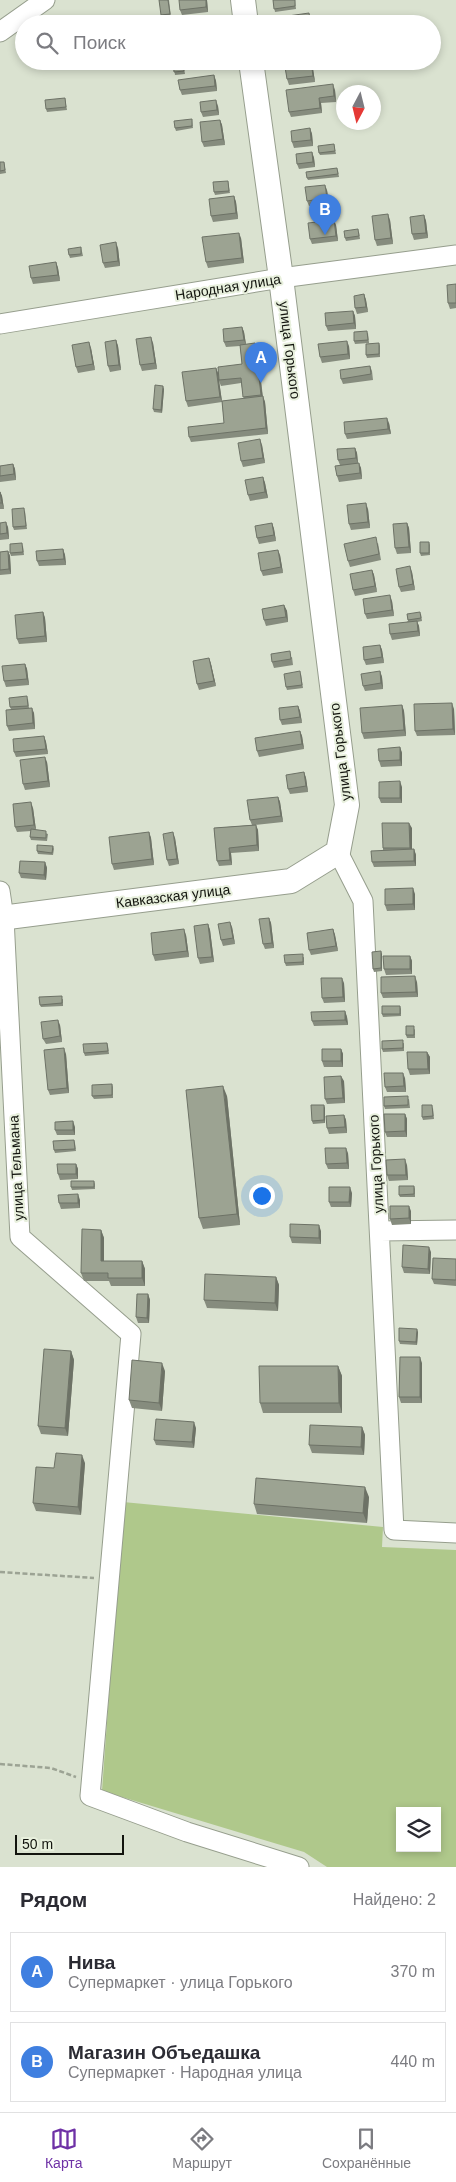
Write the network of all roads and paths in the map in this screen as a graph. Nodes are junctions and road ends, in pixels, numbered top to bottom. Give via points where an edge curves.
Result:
1 (45, 0) edge
2 (243, 0) edge
3 (24, 15) edge
4 (245, 15) edge
5 (15, 21) edge
6 (0, 32) edge
7 (252, 70) edge
8 (456, 256) edge
9 (281, 278) junction
10 (0, 324) edge
11 (338, 852) junction
12 (0, 891) edge
13 (2, 918) edge
14 (456, 1230) edge
15 (380, 1231) junction
16 (456, 1533) edge
17 (0, 1572) edge
18 (110, 1579) junction
19 (0, 1764) edge
20 (91, 1782) junction
21 (299, 1867) edge

1 - 3 street
2 - 4 main road
5 - 6 street
7 - 9 main road, улица Горького
8 - 9 street, Народная улица
9 - 10 street, Народная улица
9 - 11 main road, улица Горького via 347,805
11 - 13 main road, Кавказская улица via 292,881
11 - 15 street, улица Горького via 363,900
12 - 13 street, улица Тельмана
13 - 18 street, улица Тельмана via 20,1237 131,1334
14 - 15 street
15 - 16 street, улица Горького via 394,1530
17 - 18 path
18 - 20 street
19 - 20 path via 51,1768
20 - 21 street via 90,1796 187,1832

